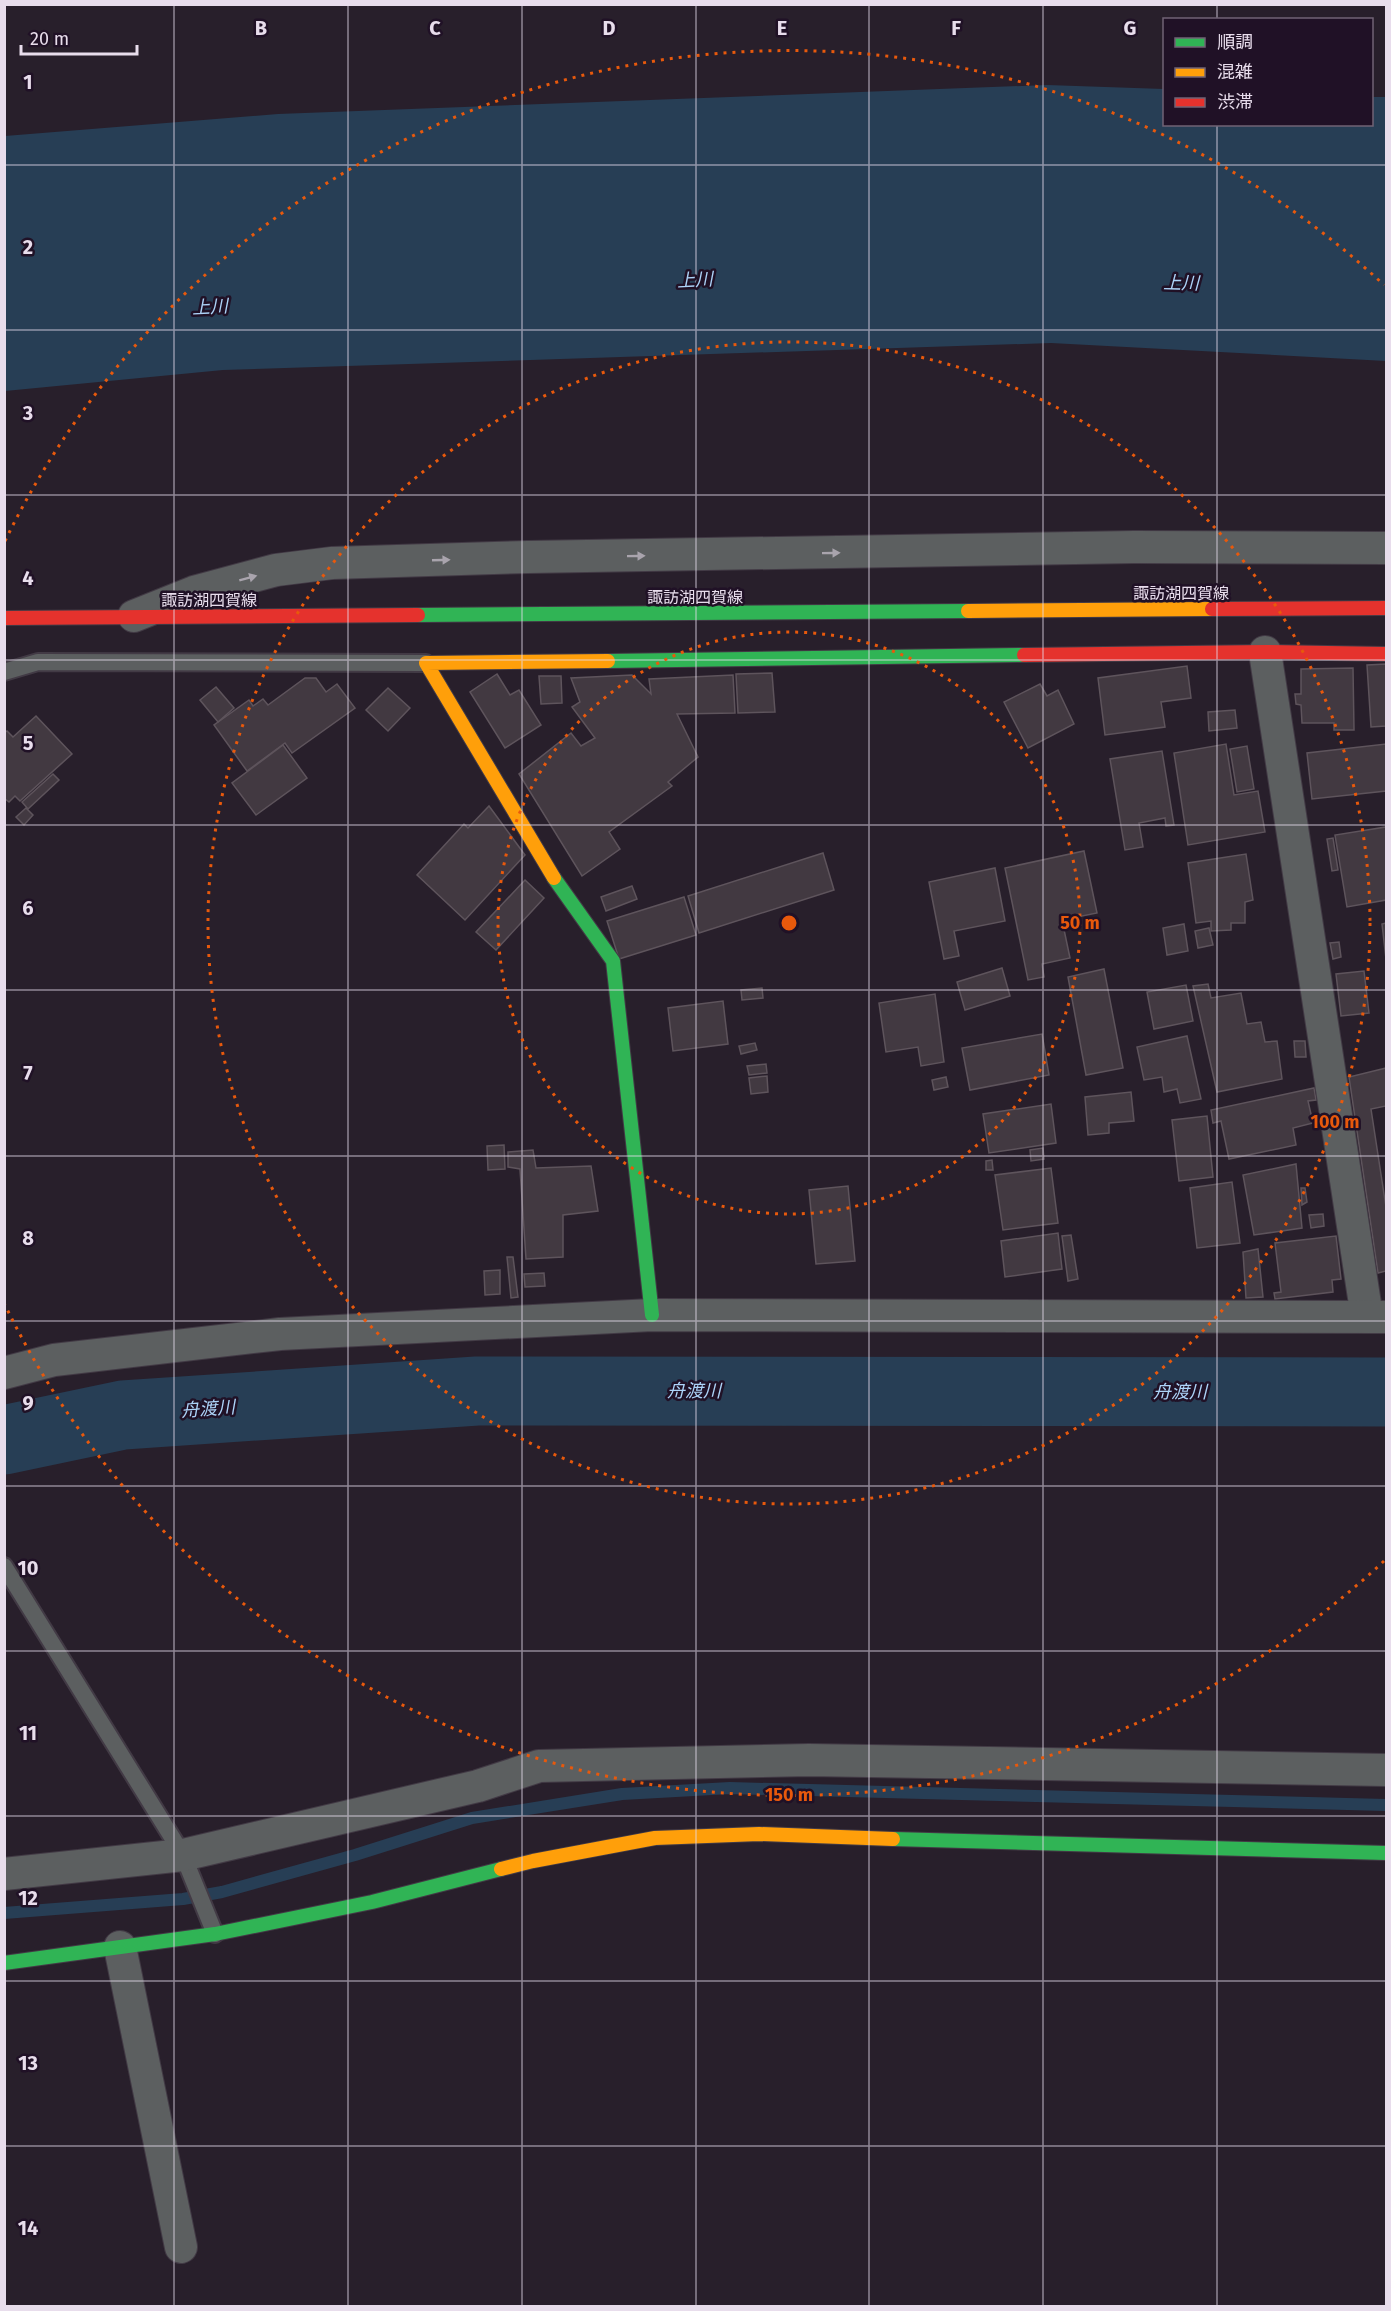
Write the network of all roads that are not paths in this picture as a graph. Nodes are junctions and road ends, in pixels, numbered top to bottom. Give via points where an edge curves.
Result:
1 (1386, 548) edge
2 (1386, 608) edge
3 (133, 617) junction
4 (4, 618) edge
5 (1265, 652) junction
6 (1386, 654) edge
7 (426, 663) junction
8 (4, 672) edge
9 (652, 1315) junction
10 (1377, 1317) edge
11 (4, 1373) edge
12 (4, 1566) edge
13 (1386, 1770) edge
14 (1386, 1853) edge
15 (183, 1855) junction
16 (4, 1874) edge
17 (215, 1934) junction
18 (120, 1947) junction
19 (4, 1963) edge
20 (181, 2247) dead end

3 -> 1 street via 194,592 276,570 332,563 1134,547
2 - 3 street, 諏訪湖四賀線
3 - 4 street, 諏訪湖四賀線
5 - 6 street
5 - 7 street
5 - 10 street
7 - 8 lane via 38,662
7 - 9 street via 546,867 613,961
9 - 10 street
9 - 11 street via 279,1334 54,1360
12 - 15 lane
13 - 15 street via 809,1760 539,1766 478,1785
14 - 17 street via 759,1834 655,1838 532,1861 372,1902
15 - 16 street
15 - 17 lane
17 - 18 street
18 - 19 street
18 - 20 street

